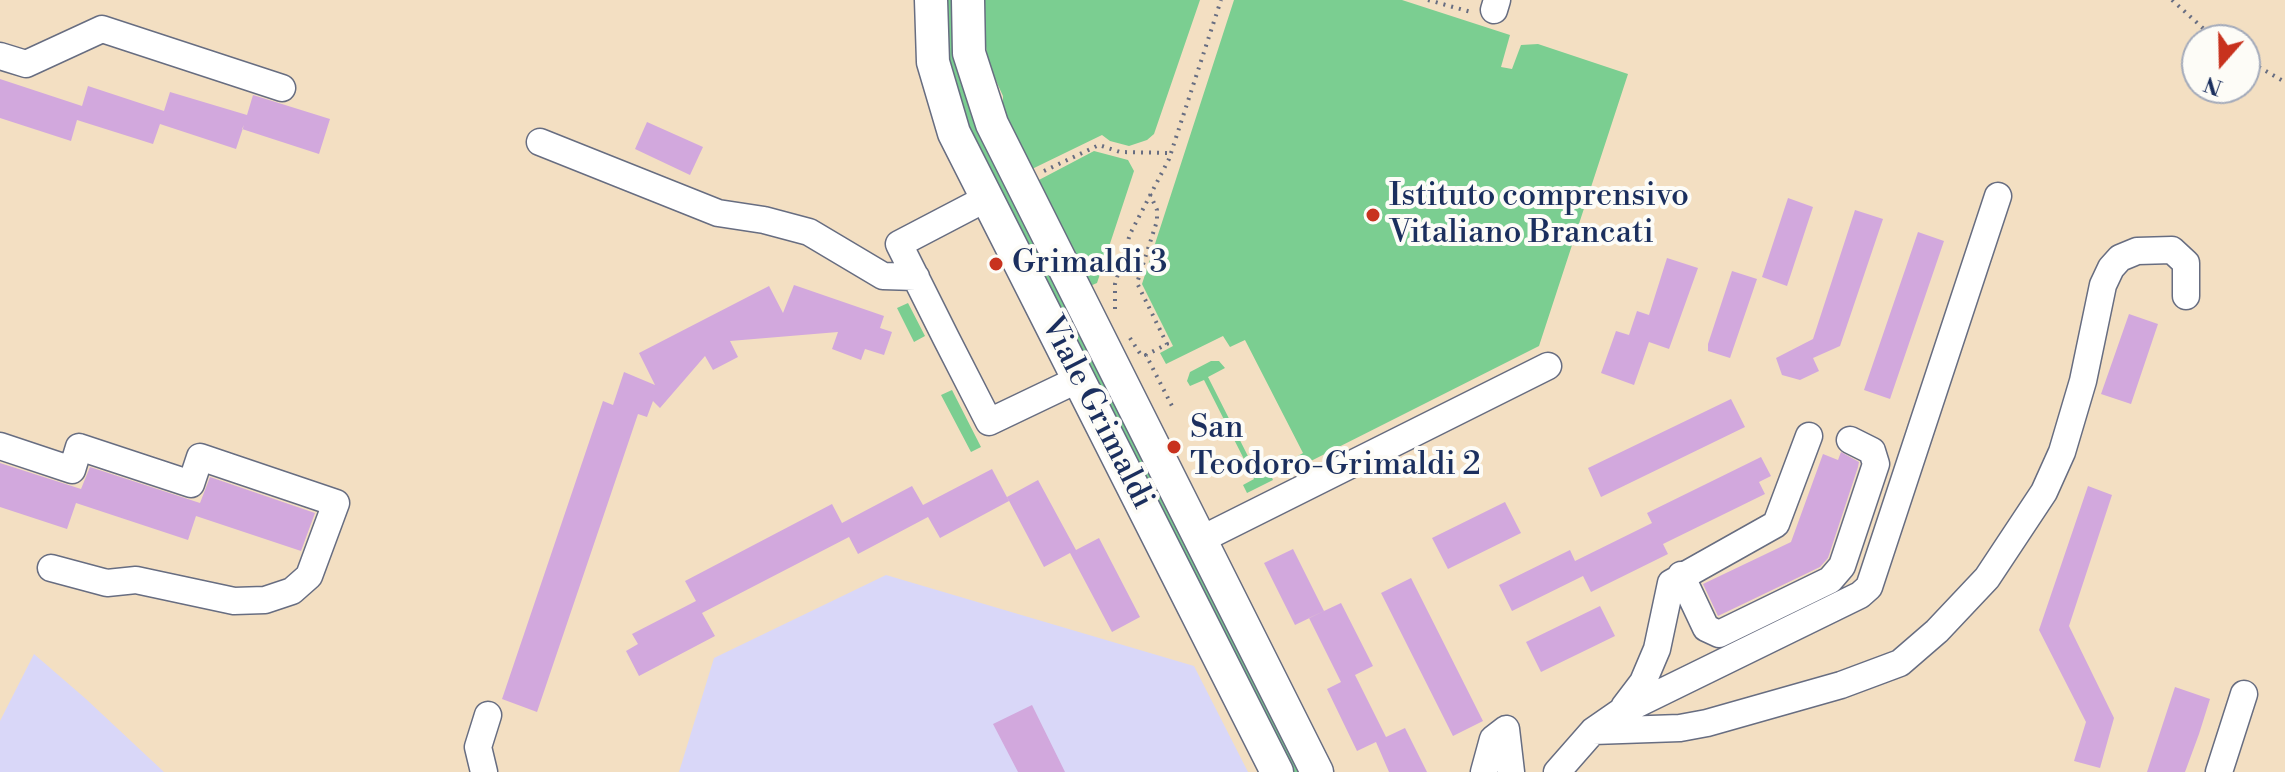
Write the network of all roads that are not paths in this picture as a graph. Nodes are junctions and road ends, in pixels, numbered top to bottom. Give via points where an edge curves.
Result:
1 (931, 0) edge
2 (968, 0) edge
3 (0, 56) edge
4 (282, 88) dead end
5 (540, 142) dead end
6 (1998, 196) dead end
7 (987, 198) junction
8 (916, 277) junction
9 (2186, 296) dead end
10 (1548, 366) dead end
11 (1079, 379) junction
12 (1809, 436) dead end
13 (1850, 440) dead end
14 (0, 446) edge
15 (1200, 540) junction
16 (51, 568) dead end
17 (1681, 575) junction
18 (2244, 694) dead end
19 (1619, 713) junction
20 (488, 715) dead end
21 (1593, 731) junction
22 (484, 772) edge
23 (1277, 772) edge
24 (1317, 772) edge
25 (1484, 772) edge
26 (1511, 772) edge
27 (1557, 772) edge
28 (2219, 772) edge

1 - 7 main road, Viale Grimaldi via 930,43 938,87
2 - 15 main road via 969,53 992,124
3 - 4 lane via 26,64 102,29
5 - 8 lane via 718,213 809,232 883,276
6 - 19 lane via 1869,587
7 - 8 lane via 899,244
7 - 11 main road, Viale Grimaldi
8 - 11 lane via 989,422
9 - 21 lane via 2186,263 2172,250 2137,251 2111,268 2062,452 2044,492 1987,578 1900,663 1707,723
10 - 15 lane
11 - 23 main road, Viale Grimaldi
12 - 17 lane via 1776,524
13 - 17 lane via 1872,451 1876,464 1842,566 1830,580 1719,634 1706,628
14 - 16 lane via 72,470 79,447 191,484 200,457 336,503 309,576 292,591 265,600 234,601 136,580 107,583
15 - 24 main road
17 - 19 lane via 1667,592 1657,649 1643,682
18 - 28 lane
19 - 21 lane
20 - 22 lane via 478,747
21 - 27 lane
25 - 26 lane via 1493,739 1506,729

